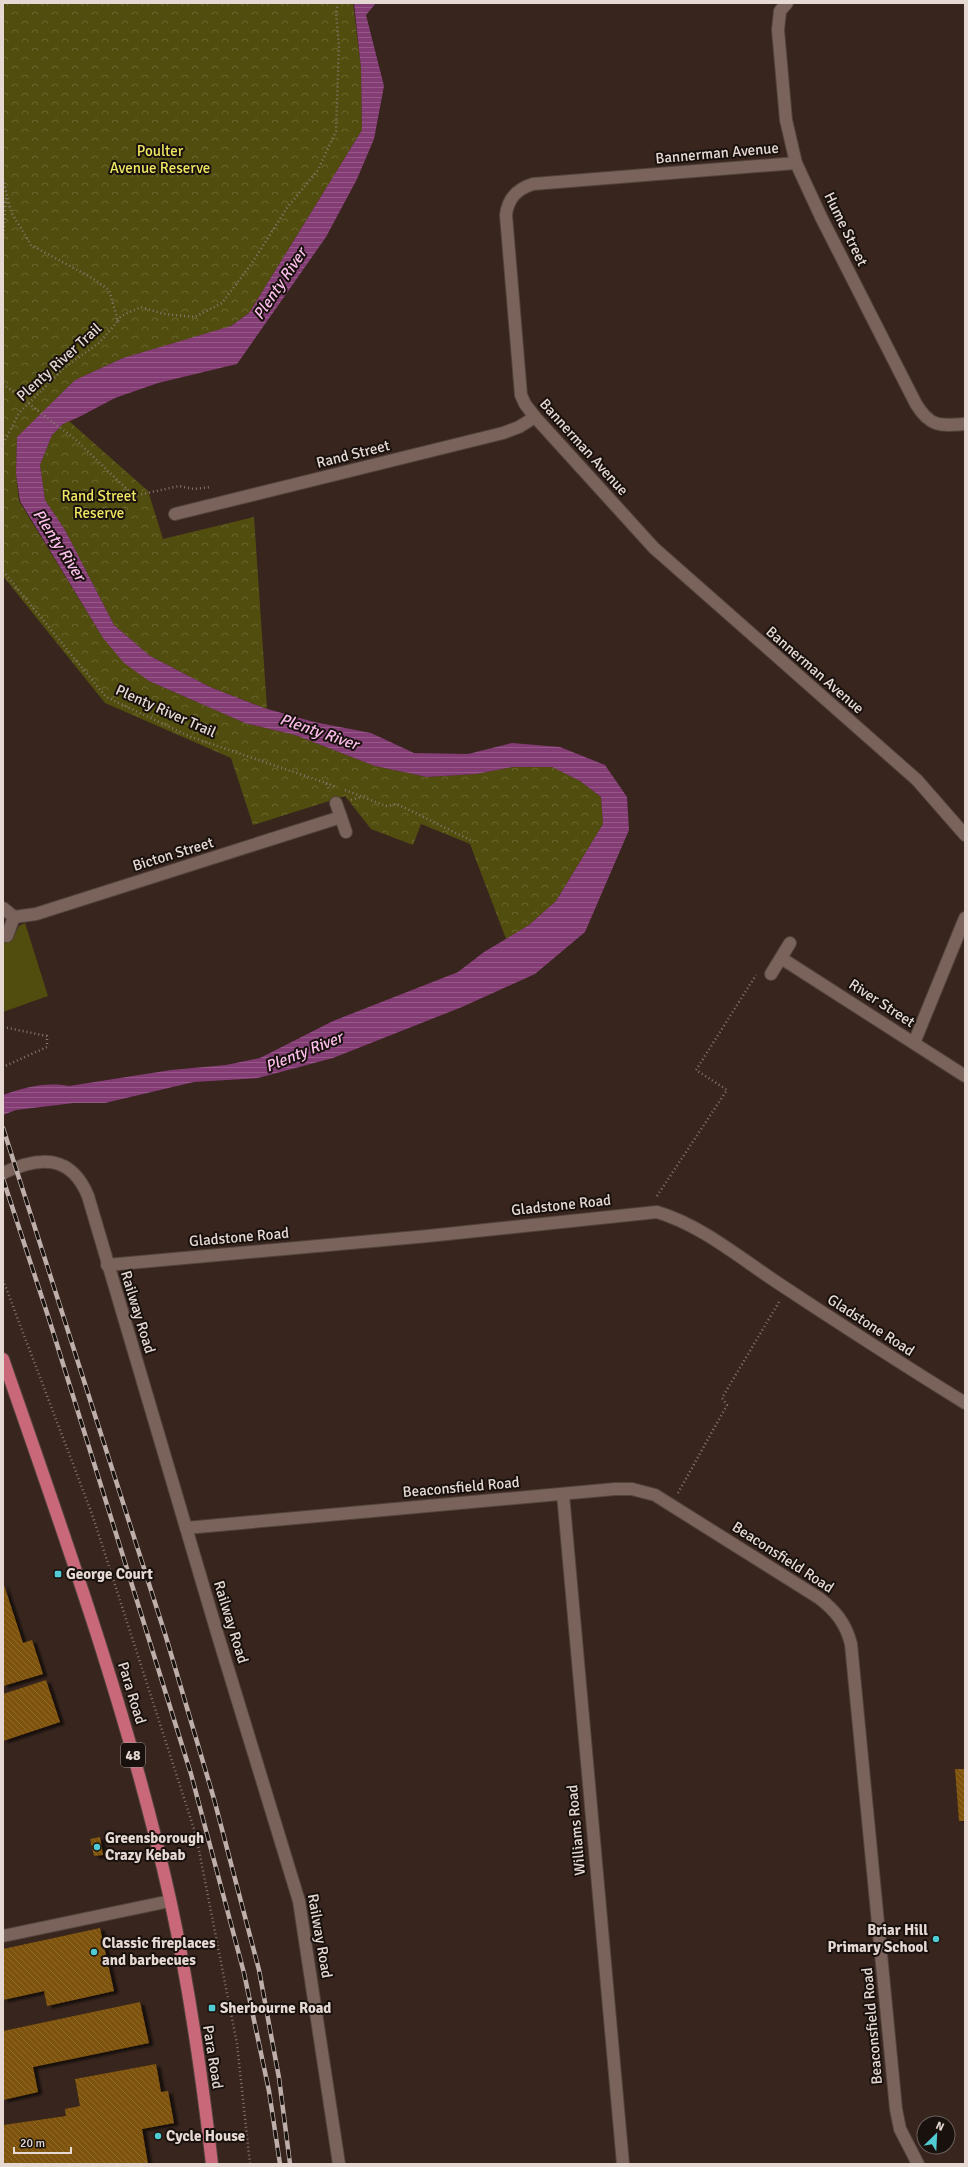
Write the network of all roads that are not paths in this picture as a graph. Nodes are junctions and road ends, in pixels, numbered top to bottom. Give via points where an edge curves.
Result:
1 (787, 3) edge
2 (796, 162) junction
3 (535, 417) junction
4 (965, 424) edge
5 (175, 514) dead end
6 (336, 803) road end
7 (341, 817) junction
8 (346, 832) dead end
9 (965, 835) edge
10 (3, 908) edge
11 (14, 917) junction
12 (965, 918) edge
13 (7, 936) dead end
14 (790, 943) dead end
15 (781, 958) junction
16 (771, 974) dead end
17 (914, 1043) junction
18 (965, 1076) edge
19 (3, 1173) edge
20 (107, 1265) junction
21 (3, 1359) edge
22 (965, 1403) edge
23 (562, 1494) junction
24 (186, 1528) junction
25 (170, 1900) junction
26 (3, 1936) edge
27 (212, 2164) edge
28 (339, 2164) edge
29 (623, 2164) edge
30 (918, 2164) edge

1 - 2 street, Hume Street via 780,11 778,30 786,120
2 - 3 street, Bannerman Avenue via 533,184 518,191 509,201 506,215 521,395
2 - 4 street, Hume Street via 821,217 922,414 931,422 938,424
3 - 5 street, Rand Street via 503,433
3 - 9 street, Bannerman Avenue via 654,548 917,780
6 - 7 street
7 - 8 street
7 - 11 street, Bicton Street via 36,914
10 - 11 street
11 - 13 street
12 - 17 street
14 - 15 street
15 - 16 street
15 - 17 street, River Street
17 - 18 street, River Street
19 - 20 street, Railway Road via 34,1163 54,1162 60,1163 74,1174 88,1196
20 - 22 street, Gladstone Road via 657,1212 680,1221 716,1242
20 - 24 street, Railway Road
21 - 25 main road, Para Road / 48 via 78,1574 113,1686
23 - 24 street, Beaconsfield Road
23 - 29 street, Williams Road
23 - 30 street, Beaconsfield Road via 632,1489 655,1495 819,1598 842,1620 848,1634 853,1660 896,2109 900,2129
24 - 28 street, Railway Road via 299,1902
25 - 26 street
25 - 27 main road, Para Road / 48 via 199,2069

